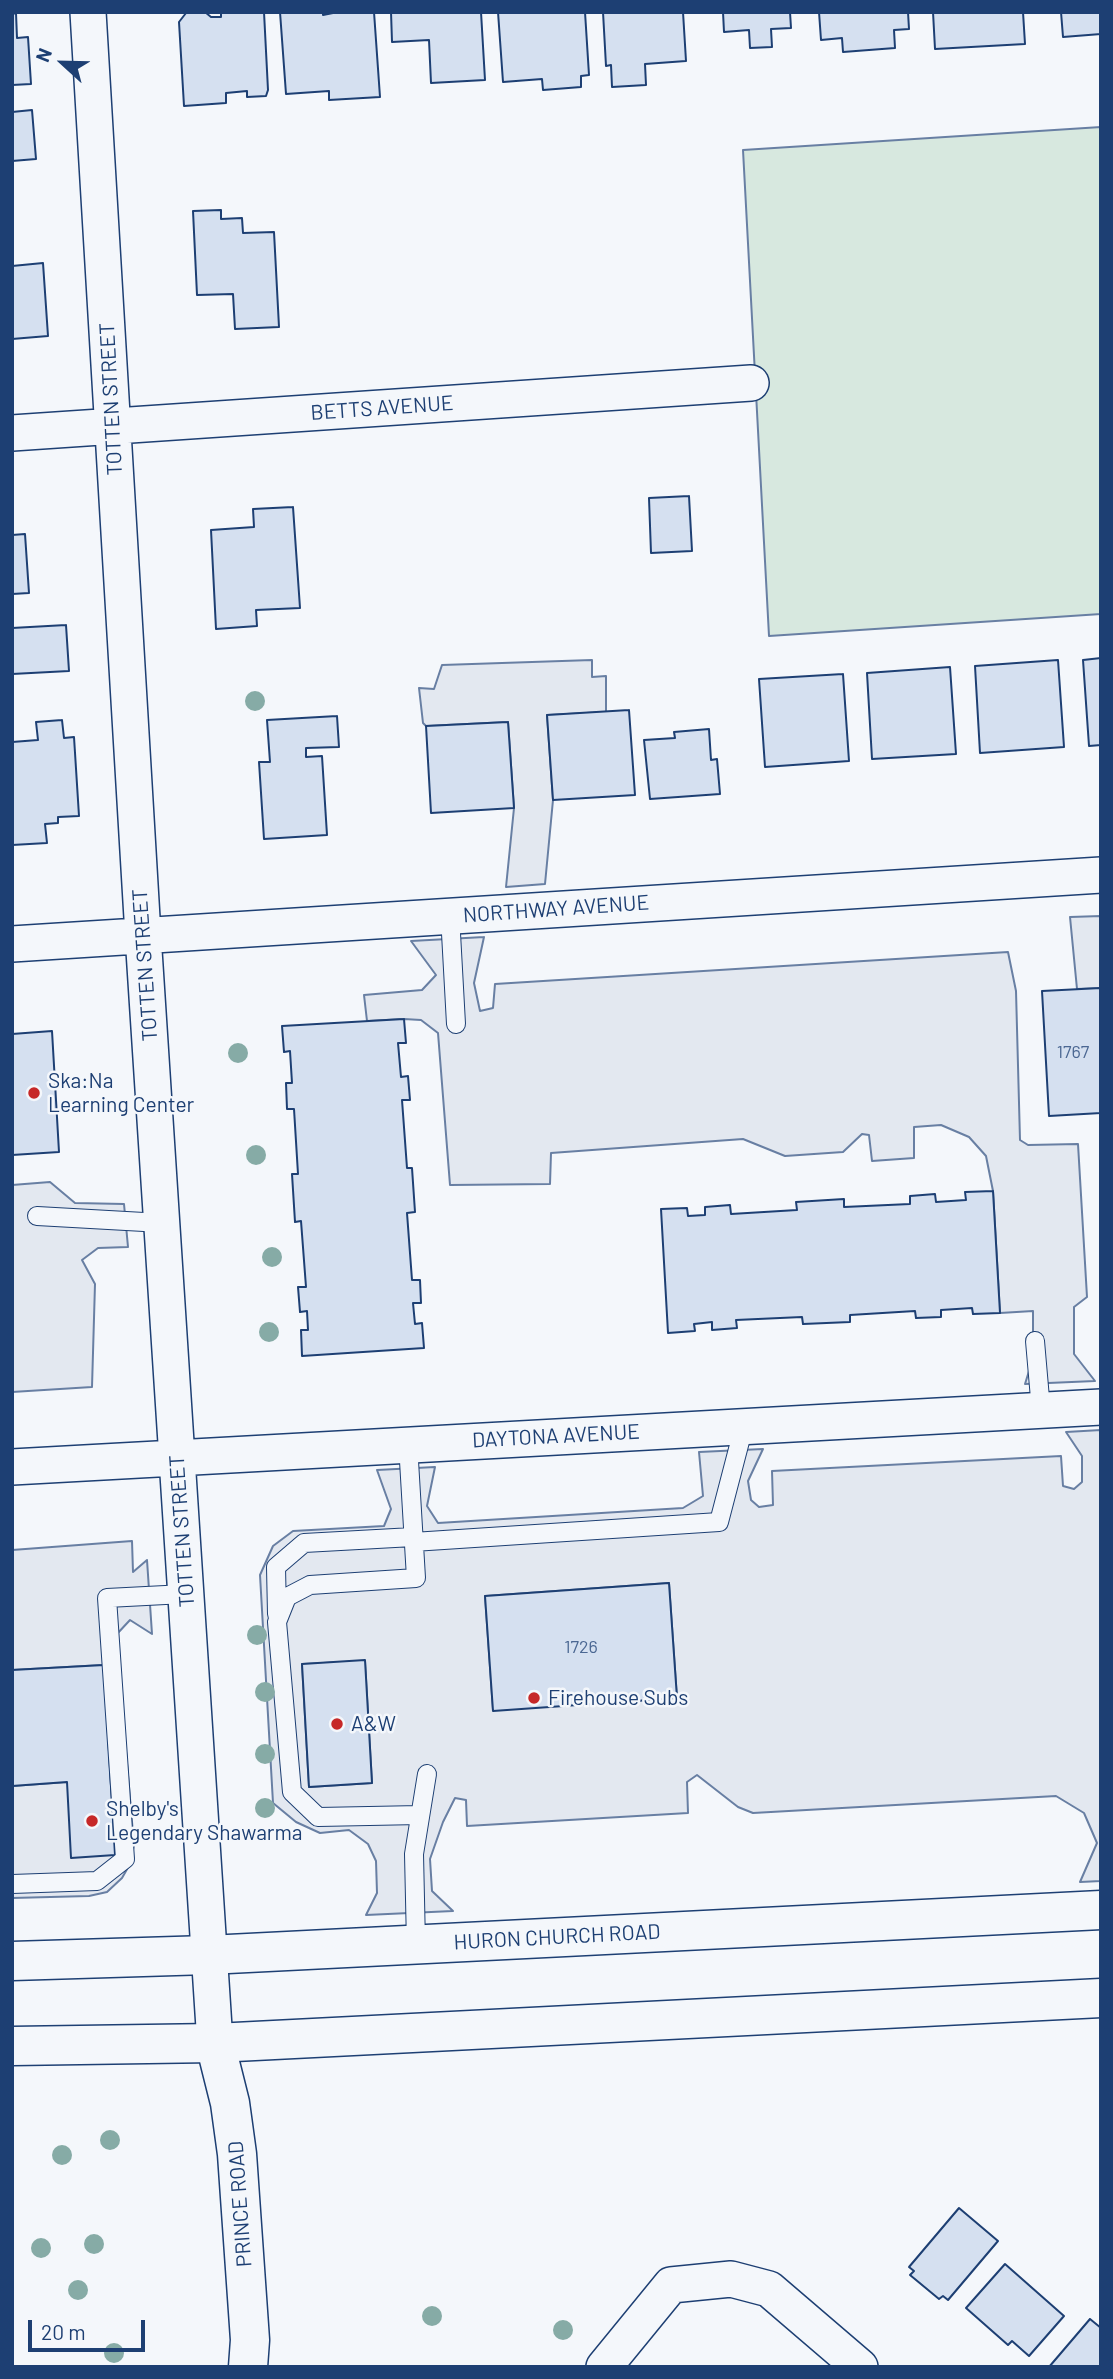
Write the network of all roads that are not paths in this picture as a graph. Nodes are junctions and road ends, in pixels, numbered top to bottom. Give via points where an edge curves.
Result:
1 (88, 12) edge
2 (751, 383) dead end
3 (113, 425) junction
4 (12, 433) edge
5 (1101, 875) edge
6 (450, 915) junction
7 (143, 934) junction
8 (12, 944) edge
9 (456, 1024) dead end
10 (37, 1216) dead end
11 (162, 1223) junction
12 (1035, 1341) dead end
13 (1101, 1407) edge
14 (1041, 1410) junction
15 (744, 1426) junction
16 (408, 1444) junction
17 (177, 1457) junction
18 (12, 1467) edge
19 (413, 1539) junction
20 (186, 1594) junction
21 (278, 1622) junction
22 (427, 1774) dead end
23 (420, 1815) junction
24 (12, 1884) edge
25 (1101, 1910) edge
26 (416, 1944) junction
27 (208, 1955) junction
28 (12, 1961) edge
29 (1101, 1998) edge
30 (215, 2043) junction
31 (12, 2046) edge
32 (248, 2367) edge
33 (604, 2367) edge
34 (860, 2367) edge

1 - 3 street, TOTTEN STREET
2 - 3 street, BETTS AVENUE
3 - 4 street, BETTS AVENUE
3 - 7 street, TOTTEN STREET
5 - 6 street, NORTHWAY AVENUE
6 - 7 street, NORTHWAY AVENUE
6 - 9 lane
7 - 8 street, NORTHWAY AVENUE
7 - 11 street, TOTTEN STREET
10 - 11 lane
11 - 17 street, TOTTEN STREET
12 - 14 lane
13 - 14 street, DAYTONA AVENUE
14 - 15 street, DAYTONA AVENUE
15 - 16 street, DAYTONA AVENUE
15 - 19 lane via 719,1522
16 - 17 street, DAYTONA AVENUE
16 - 19 lane
17 - 18 street, DAYTONA AVENUE
17 - 20 street, TOTTEN STREET
19 - 21 lane via 416,1578 310,1585 287,1597
19 - 21 lane via 304,1544 276,1567
20 - 24 lane via 107,1598 125,1859 97,1881
20 - 27 street, TOTTEN STREET
21 - 23 lane via 292,1792 318,1817
22 - 23 lane
23 - 26 lane via 414,1854
25 - 26 main road, HURON CHURCH ROAD
26 - 27 main road, HURON CHURCH ROAD
27 - 28 main road, HURON CHURCH ROAD
27 - 30 street, TOTTEN STREET
29 - 30 main road
30 - 31 main road
30 - 32 main road, PRINCE ROAD via 237,2154
33 - 34 street via 671,2285 732,2279 769,2289

